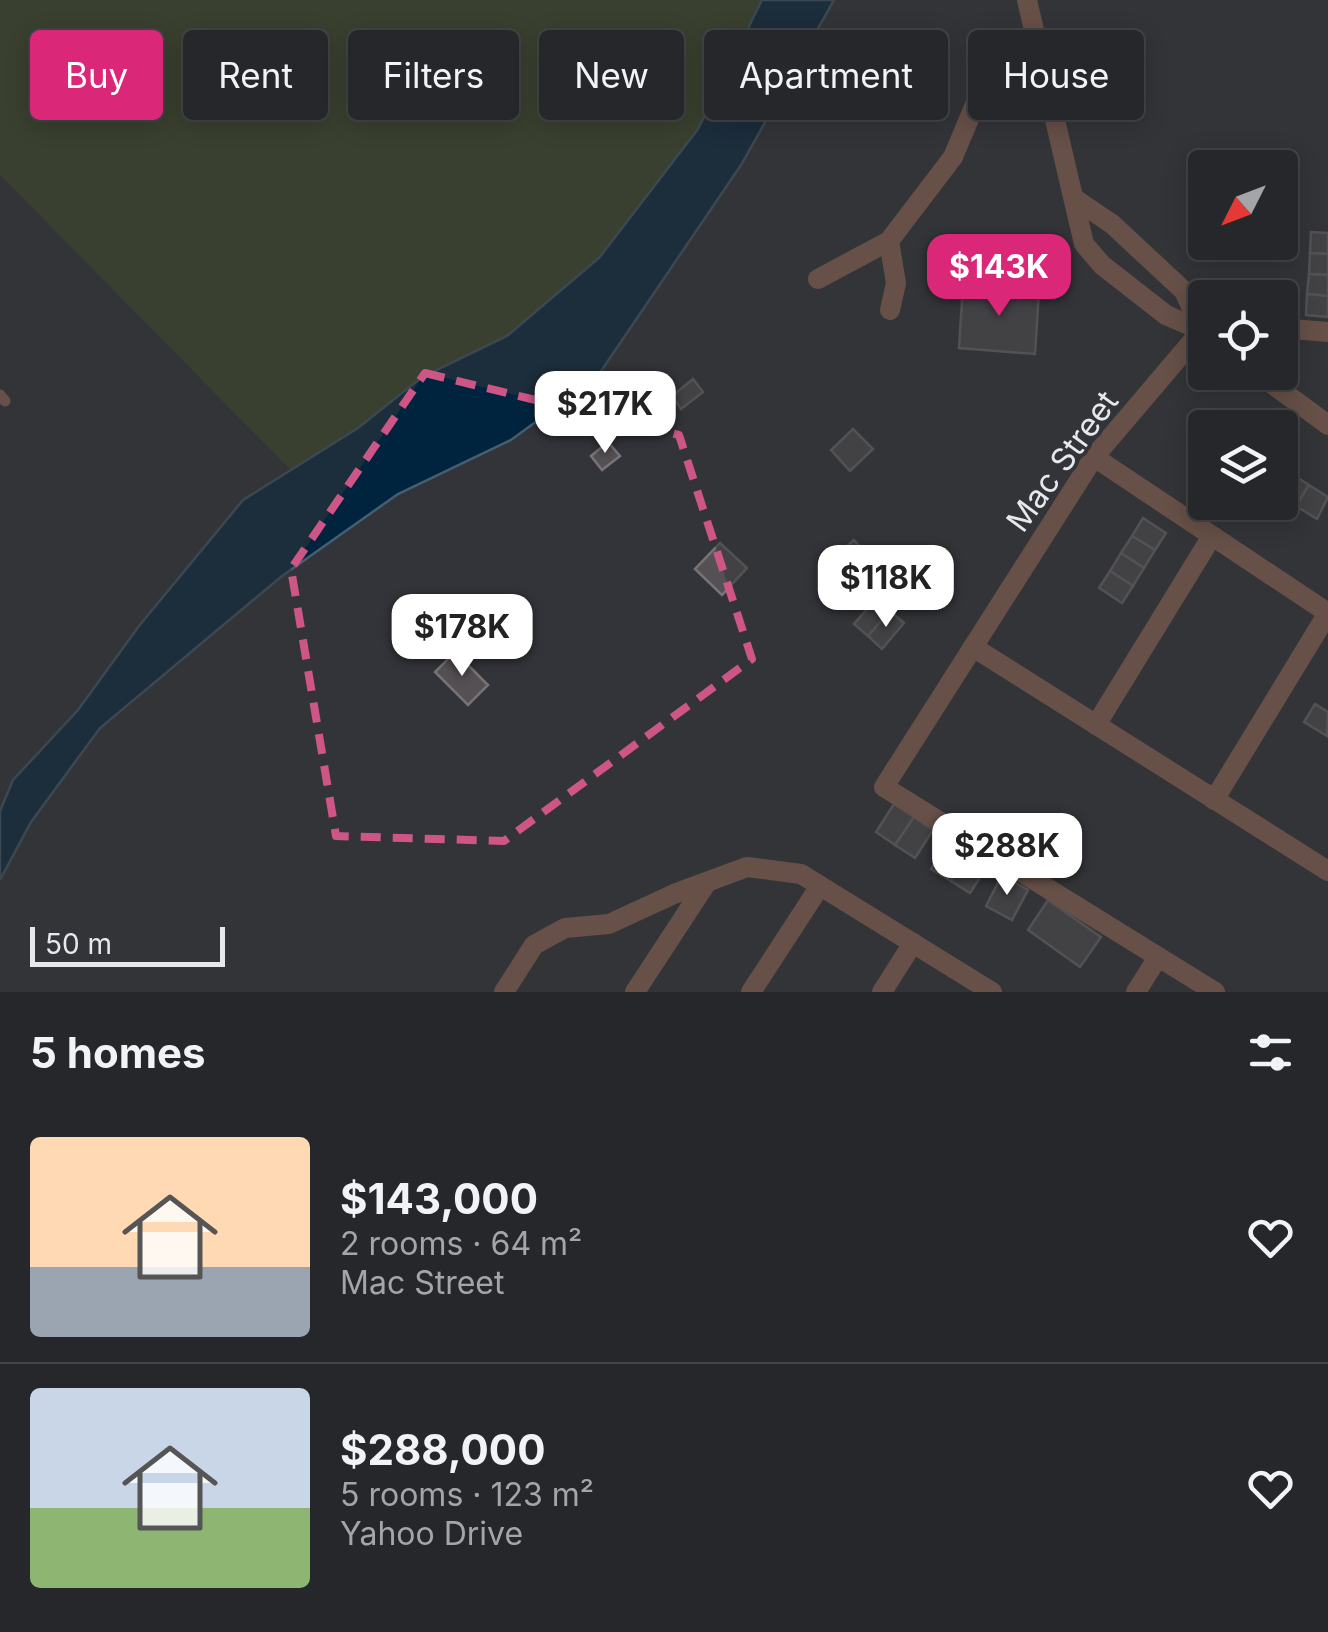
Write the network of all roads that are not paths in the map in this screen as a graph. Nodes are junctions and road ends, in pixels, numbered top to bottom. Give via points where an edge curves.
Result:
1 (1027, 0) edge
2 (1035, 30) edge
3 (969, 120) edge
4 (1057, 120) edge
5 (1075, 198) junction
6 (889, 241) junction
7 (818, 280) dead end
8 (1188, 298) edge
9 (890, 310) dead end
10 (1188, 324) edge
11 (1298, 330) edge
12 (1328, 332) edge
13 (1188, 349) edge
14 (1280, 390) edge
15 (1328, 425) edge
16 (1094, 457) junction
17 (1212, 536) junction
18 (1328, 613) edge
19 (973, 648) junction
20 (1096, 726) junction
21 (1214, 800) junction
22 (1328, 870) edge
23 (707, 882) junction
24 (820, 886) junction
25 (913, 943) junction
26 (1158, 956) junction
27 (504, 992) edge
28 (635, 992) edge
29 (752, 992) edge
30 (882, 992) edge
31 (992, 992) edge
32 (1136, 992) edge
33 (1215, 992) edge

1 - 2 street
3 - 6 street via 953,157
4 - 5 street
5 - 8 street via 1112,224
5 - 10 street via 1084,244 1102,265
6 - 7 street
6 - 9 street via 896,283
11 - 12 street
13 - 16 street, Mac Street
14 - 15 street
16 - 17 street
16 - 19 street, Mac Street
17 - 18 street
17 - 20 street
18 - 21 street
19 - 20 street
19 - 26 street, Mac Street via 884,787
20 - 21 street
21 - 22 street
23 - 24 street via 748,868 802,874
23 - 27 street via 610,924 565,928 534,945
23 - 28 street
24 - 25 street
24 - 29 street
25 - 30 street
25 - 31 street
26 - 32 street
26 - 33 street

